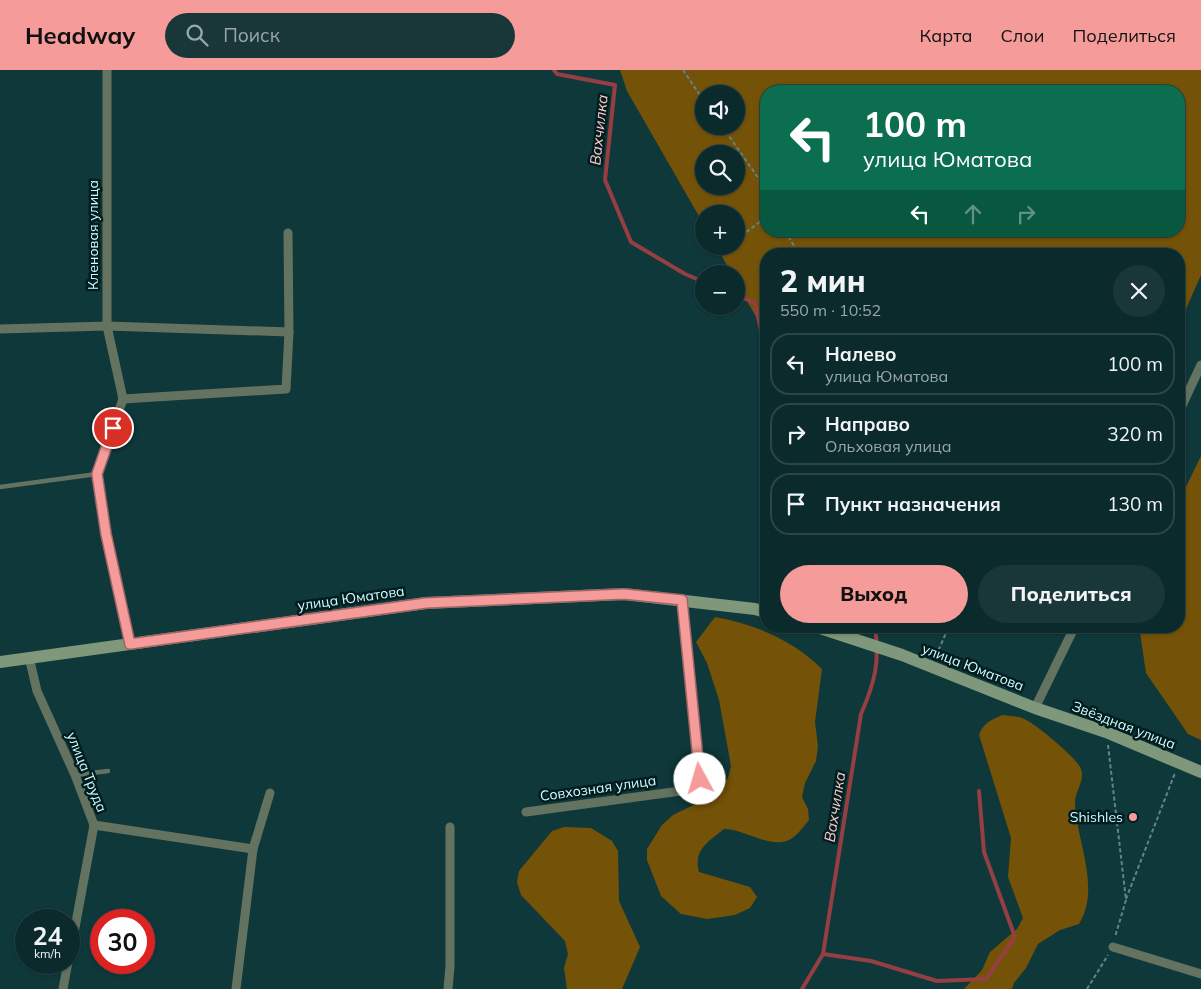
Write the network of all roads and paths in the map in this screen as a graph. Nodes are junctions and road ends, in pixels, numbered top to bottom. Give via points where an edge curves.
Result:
1 (107, 70) edge
2 (683, 70) edge
3 (695, 88) edge
4 (728, 135) edge
5 (760, 181) edge
6 (760, 222) edge
7 (288, 233) dead end
8 (745, 233) edge
9 (789, 237) edge
10 (795, 248) edge
11 (107, 326) junction
12 (0, 329) edge
13 (289, 332) junction
14 (1201, 365) edge
15 (123, 399) junction
16 (1185, 399) edge
17 (97, 474) junction
18 (0, 487) edge
19 (682, 600) junction
20 (760, 610) edge
21 (837, 633) edge
22 (946, 633) edge
23 (1072, 633) edge
24 (130, 644) junction
25 (29, 658) junction
26 (0, 662) edge
27 (931, 667) junction
28 (1035, 708) junction
29 (1106, 732) junction
30 (1179, 763) junction
31 (108, 771) dead end
32 (1201, 772) edge
33 (75, 775) junction
34 (270, 793) dead end
35 (526, 812) dead end
36 (94, 826) junction
37 (450, 827) dead end
38 (253, 849) junction
39 (1126, 900) junction
40 (78, 909) edge
41 (1113, 947) junction
42 (66, 974) edge
43 (1201, 974) edge
44 (63, 989) edge
45 (236, 989) edge
46 (448, 989) edge
47 (1087, 989) edge

1 - 11 street, Кленовая улица
2 - 3 path
4 - 5 path
6 - 8 path
7 - 13 street
9 - 10 path
11 - 12 street
11 - 13 street
11 - 15 street, Кленовая улица
13 - 15 street via 286,389
14 - 16 street
15 - 17 street
17 - 18 lane
17 - 24 street via 106,534
19 - 20 main road, улица Юматова
19 - 24 main road, улица Юматова via 624,594 426,603
19 - 35 street, Совхозная улица via 700,779 688,790
21 - 27 main road, улица Юматова
22 - 27 path
23 - 28 street
24 - 25 main road, улица Юматова
25 - 26 main road, улица Юматова
25 - 33 street, улица Труда via 38,691
27 - 28 main road, улица Юматова
28 - 29 main road, Звёздная улица
29 - 30 main road, Звёздная улица
29 - 39 path
30 - 32 main road, Звёздная улица
30 - 39 path
31 - 33 lane
33 - 36 street, улица Труда
34 - 38 street
36 - 38 street
36 - 40 street, улица Труда
37 - 46 street
38 - 45 street
39 - 41 path
41 - 43 street
41 - 47 path
42 - 44 street, улица Труда

